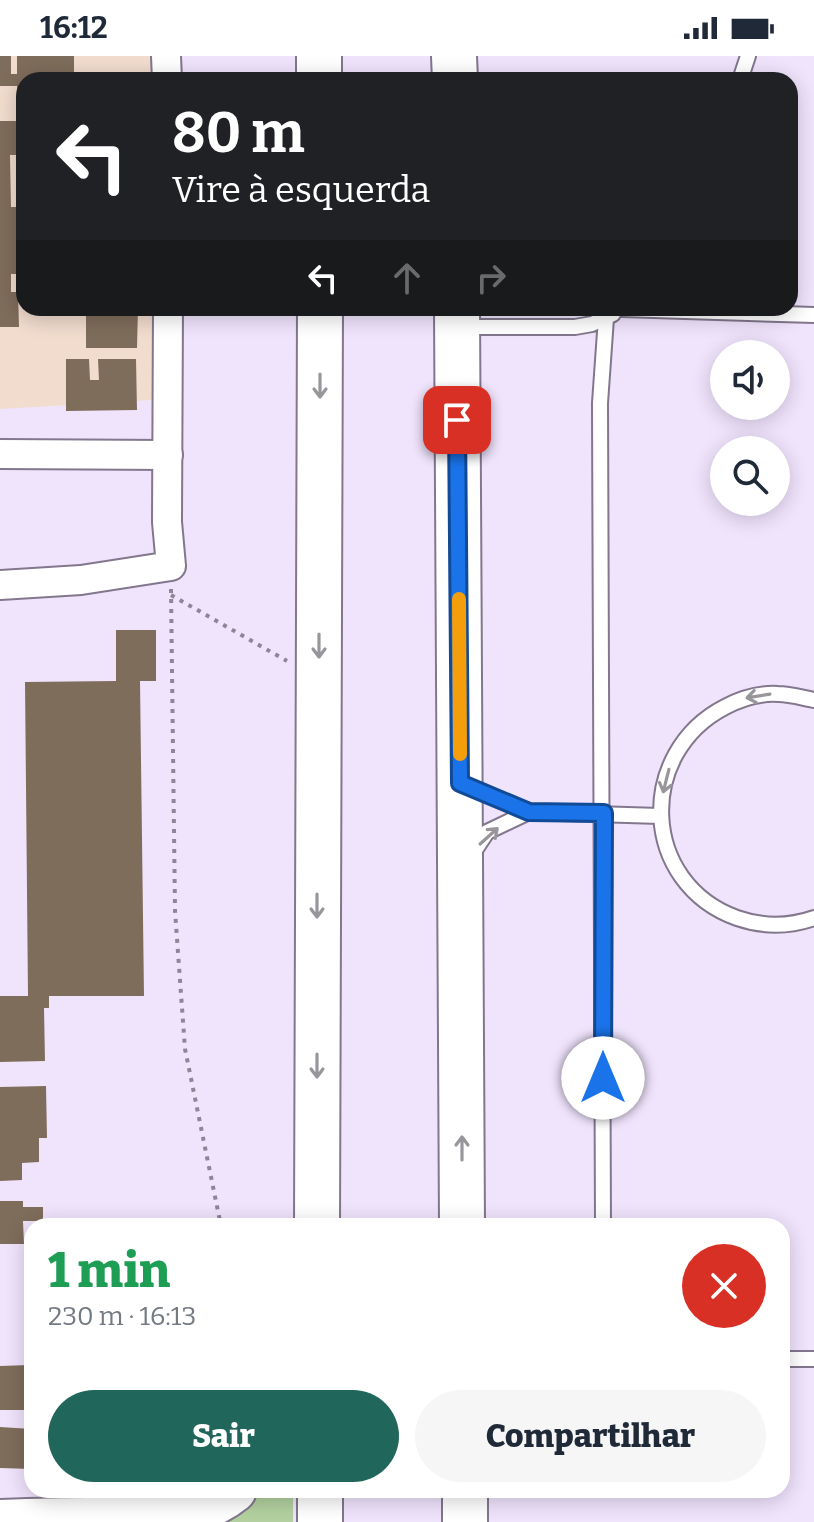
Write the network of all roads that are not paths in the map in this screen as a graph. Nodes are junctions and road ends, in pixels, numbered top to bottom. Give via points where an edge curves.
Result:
1 (168, 316) edge
2 (320, 316) edge
3 (610, 316) edge
4 (457, 318) edge
5 (606, 318) junction
6 (0, 454) edge
7 (168, 455) junction
8 (0, 585) edge
9 (814, 700) edge
10 (460, 783) junction
11 (529, 812) junction
12 (604, 813) junction
13 (660, 816) junction
14 (460, 873) junction
15 (814, 918) edge
16 (317, 1218) edge
17 (462, 1218) edge
18 (603, 1218) edge
19 (790, 1359) edge
20 (814, 1359) edge
21 (222, 1498) edge
22 (320, 1498) edge
23 (465, 1498) edge
24 (0, 1522) edge
25 (320, 1522) edge
26 (465, 1522) edge

1 - 7 street
2 -> 16 highway
3 - 5 lane
4 - 5 lane via 565,327
4 - 10 highway
5 - 12 lane via 600,403
6 - 7 street
7 - 8 street via 171,566
9 -> 13 lane via 776,693 739,699 706,717 680,744 669,767
10 - 11 lane
10 - 14 highway
11 - 12 lane
14 -> 11 lane via 487,832
12 - 13 lane
12 - 18 lane
13 - 15 lane via 668,854 688,887 718,911 755,924 794,925
17 -> 14 highway
19 - 20 lane
21 - 24 highway via 182,1515 149,1519
22 - 25 highway
23 - 26 highway

